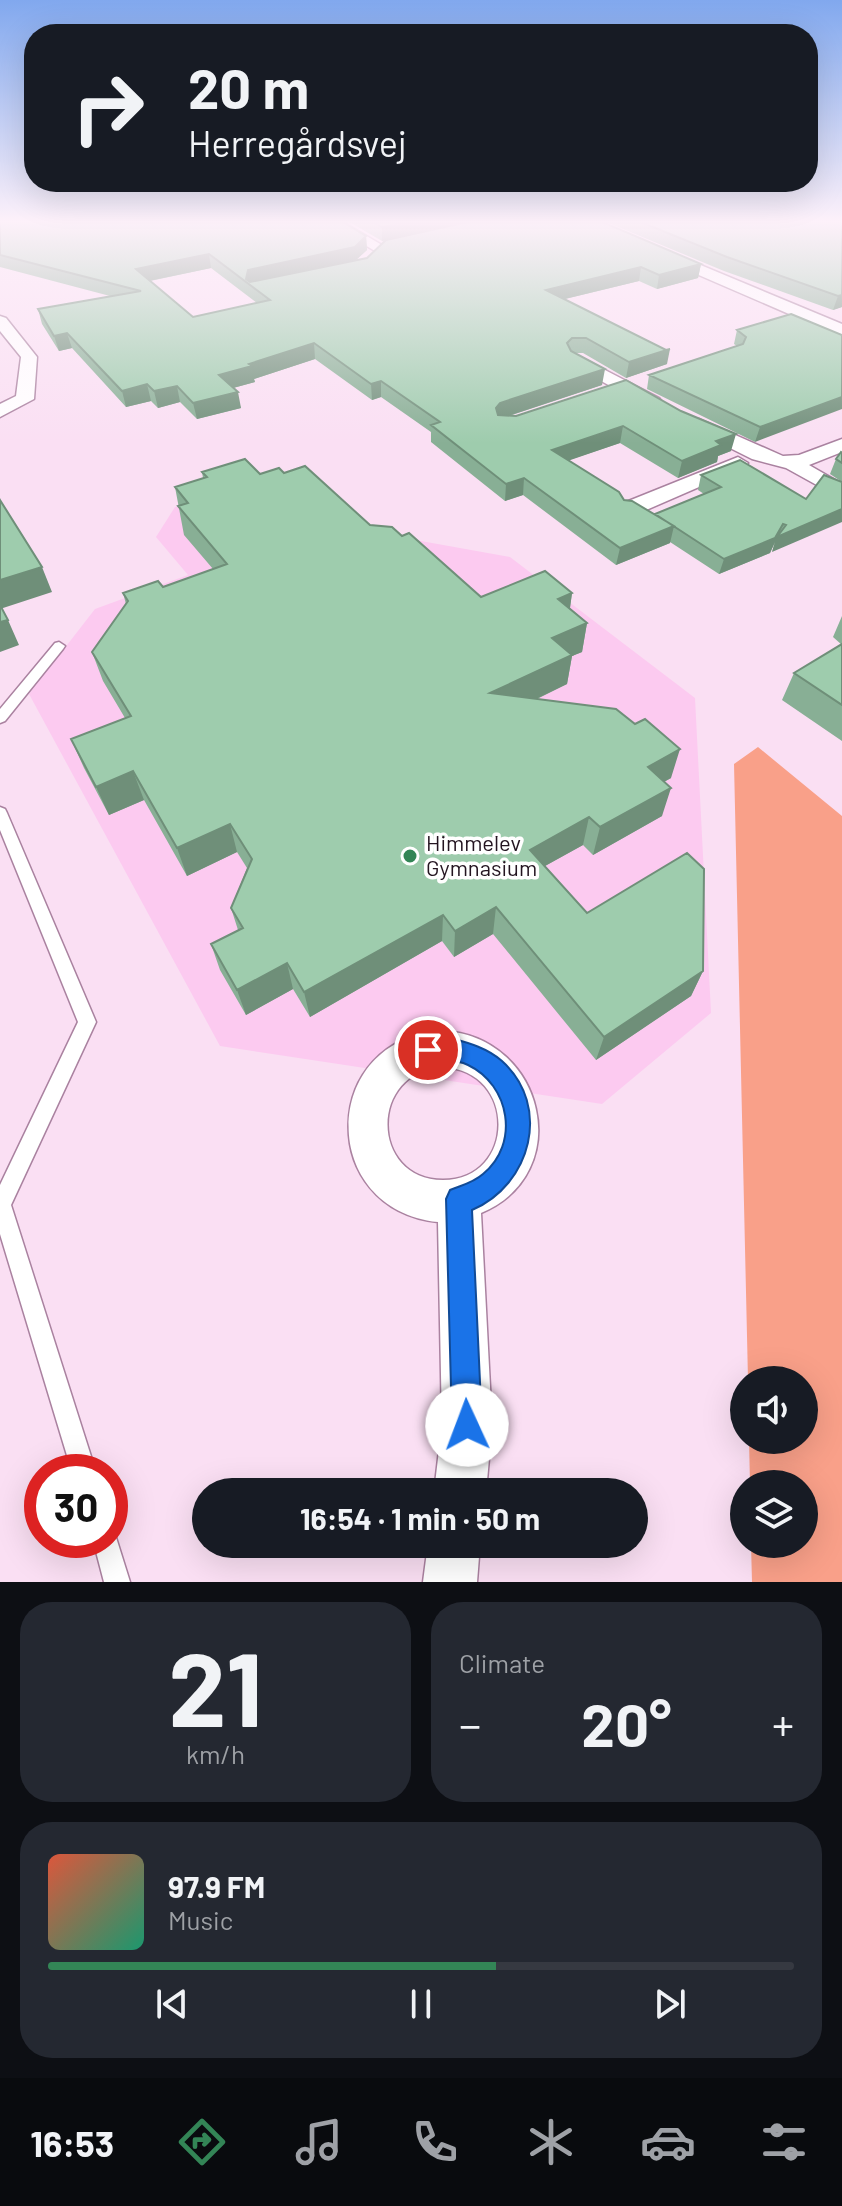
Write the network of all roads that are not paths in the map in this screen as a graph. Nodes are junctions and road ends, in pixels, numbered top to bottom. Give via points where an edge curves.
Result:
1 (756, 295) edge
2 (0, 321) edge
3 (842, 331) edge
4 (576, 360) edge
5 (652, 376) edge
6 (627, 388) junction
7 (601, 396) edge
8 (0, 411) edge
9 (842, 445) edge
10 (758, 455) junction
11 (792, 463) junction
12 (842, 493) edge
13 (629, 509) edge
14 (59, 646) dead end
15 (0, 718) edge
16 (0, 813) edge
17 (459, 1199) dead end
18 (78, 1454) edge
19 (461, 1478) edge
20 (110, 1558) edge
21 (453, 1558) edge
22 (117, 1582) edge
23 (450, 1582) edge

1 - 3 street
2 - 8 street via 29,357 25,399
4 - 6 street
5 - 6 street
6 - 7 street
6 - 10 street
9 - 11 street
10 - 11 street
10 - 13 street
11 - 12 street
14 - 15 lane
16 - 18 lane via 87,1022 1,1205
17 - 19 street via 467,1425
20 - 22 lane
21 - 23 street

